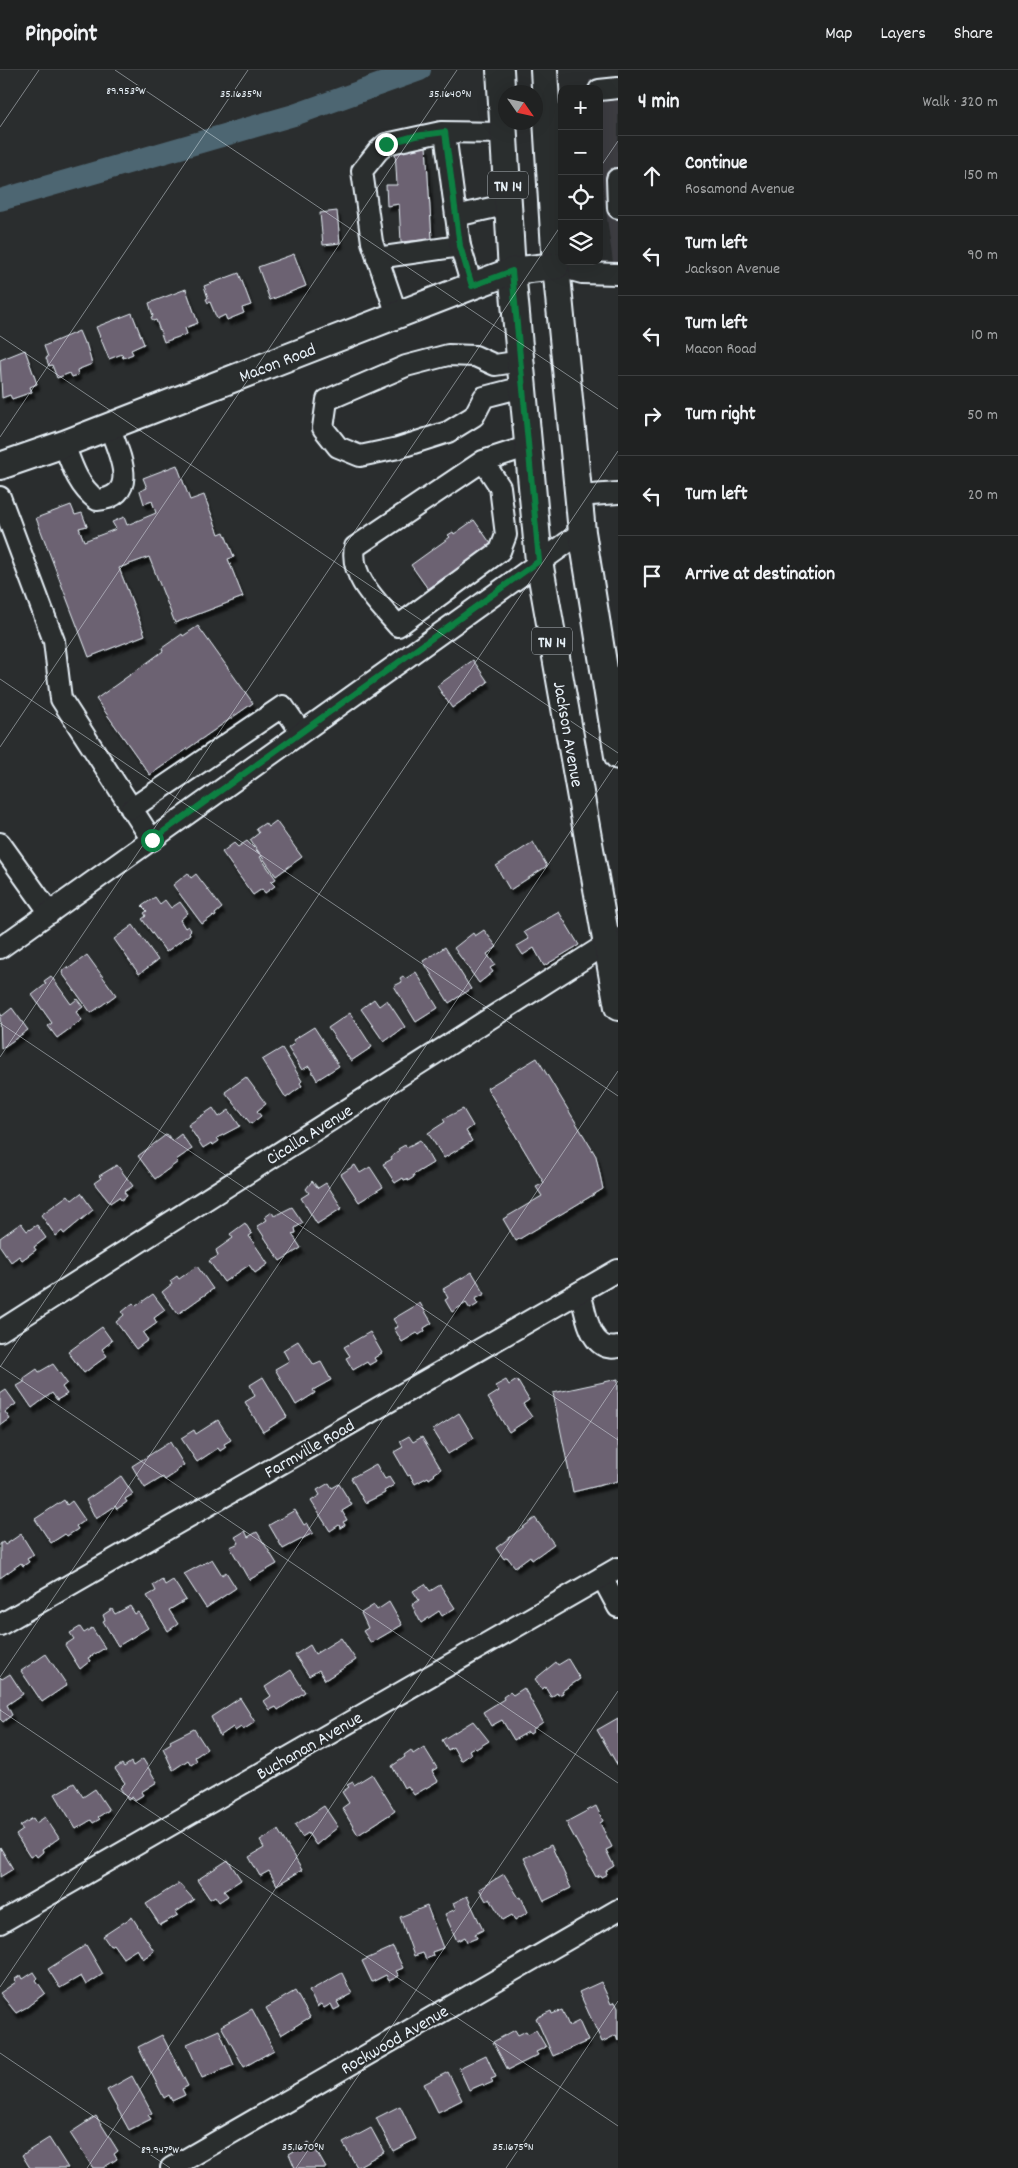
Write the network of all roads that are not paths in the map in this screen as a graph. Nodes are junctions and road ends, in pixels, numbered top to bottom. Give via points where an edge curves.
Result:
1 (500, 70) edge
2 (545, 76) edge
3 (618, 88) edge
4 (603, 90) edge
5 (445, 132) junction
6 (504, 133) junction
7 (611, 179) edge
8 (509, 204) junction
9 (618, 208) edge
10 (456, 216) junction
11 (460, 246) junction
12 (377, 258) junction
13 (556, 266) junction
14 (512, 271) junction
15 (617, 278) edge
16 (472, 286) junction
17 (397, 315) junction
18 (521, 361) junction
19 (524, 387) junction
20 (109, 426) junction
21 (64, 444) junction
22 (529, 446) junction
23 (483, 461) junction
24 (0, 466) edge
25 (618, 493) edge
26 (578, 496) junction
27 (0, 497) edge
28 (582, 532) junction
29 (539, 561) junction
30 (481, 567) junction
31 (496, 592) junction
32 (301, 732) junction
33 (618, 756) edge
34 (131, 809) junction
35 (152, 840) junction
36 (0, 843) edge
37 (50, 913) junction
38 (612, 941) edge
39 (0, 948) edge
40 (618, 1007) edge
41 (618, 1270) edge
42 (580, 1292) junction
43 (0, 1331) edge
44 (618, 1347) edge
45 (610, 1572) edge
46 (618, 1607) edge
47 (0, 1625) edge
48 (618, 1910) edge
49 (0, 1923) edge
50 (171, 2168) edge

1 - 6 main road, Jackson Avenue / TN 14
2 - 13 main road, TN 14
3 - 4 street
5 - 6 street
5 - 10 street
5 - 12 street via 386,144 362,171
6 - 8 main road, Jackson Avenue / TN 14
7 - 9 street
8 - 10 street
8 - 14 main road, Jackson Avenue / TN 14
10 - 11 street
11 - 12 street
11 - 16 street
12 - 17 street
13 - 14 main road, Macon Road
13 - 15 street
13 - 26 main road, TN 14
14 - 16 main road, Macon Road
14 - 18 main road, Jackson Avenue / TN 14
16 - 17 main road, Macon Road
17 - 20 main road, Macon Road
18 - 19 main road, Jackson Avenue / TN 14
18 - 19 street via 495,365 475,356 448,355 406,366 327,400 323,428 338,447 360,456 448,432 474,416 484,397
19 - 22 main road, Jackson Avenue / TN 14
20 - 21 main road, Macon Road
20 - 21 street via 124,470 119,492 108,499 98,500 88,492 76,476
21 - 24 main road, Macon Road
22 - 23 street
22 - 29 main road, Jackson Avenue / TN 14
23 - 30 street via 500,487 506,535 500,551
23 - 30 street via 355,547 353,558 363,585 398,626
25 - 26 street
26 - 28 main road, TN 14
27 - 34 street via 54,641 61,699
28 - 29 street
28 - 33 main road, TN 14
29 - 31 street
29 - 38 main road, Jackson Avenue / TN 14
30 - 31 street
31 - 32 street
32 - 34 street via 283,706
32 - 35 street
34 - 35 street
35 - 37 street
36 - 37 street
37 - 39 street
38 - 40 main road, Jackson Avenue / TN 14
38 - 43 street, Cicalla Avenue
41 - 42 street, Farmville Road
42 - 44 street via 593,1336 602,1345
42 - 47 street, Farmville Road
45 - 46 street
45 - 49 street, Buchanan Avenue
48 - 50 street, Rockwood Avenue

